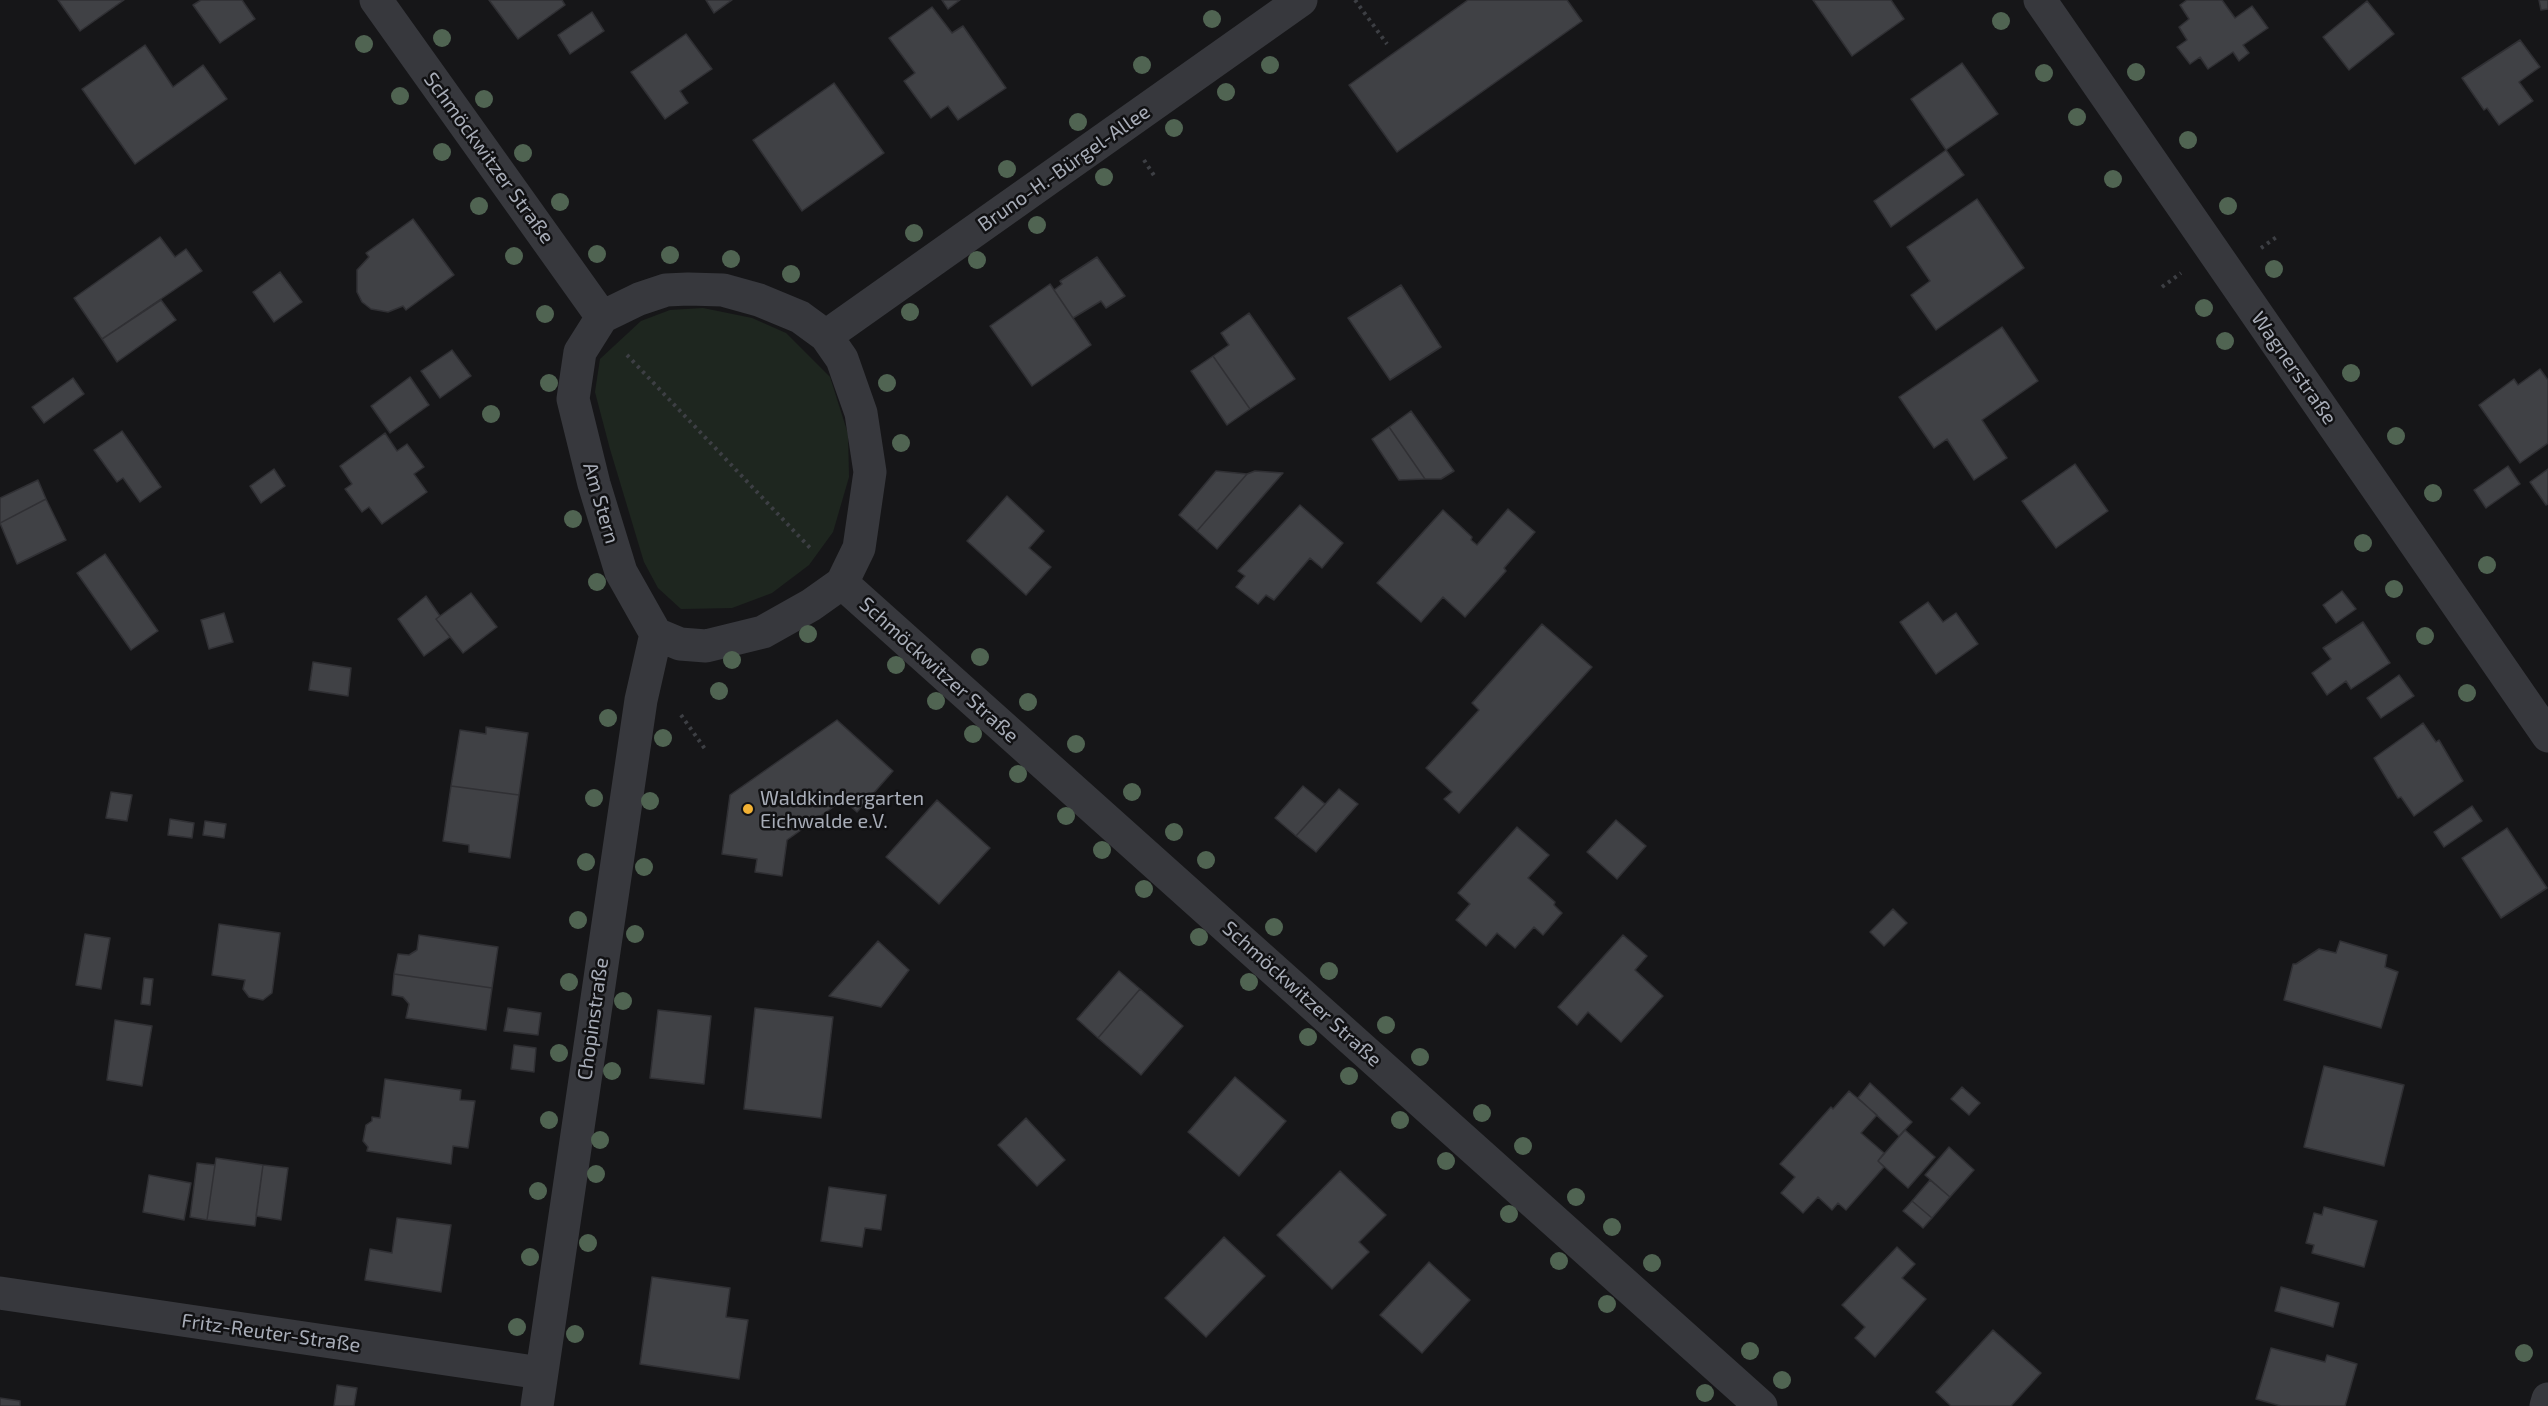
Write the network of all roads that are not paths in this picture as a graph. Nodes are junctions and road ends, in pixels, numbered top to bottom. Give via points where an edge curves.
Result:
1 (376, 0) edge
2 (1301, 0) edge
3 (2040, 0) edge
4 (602, 317) junction
5 (826, 336) junction
6 (842, 583) junction
7 (656, 634) junction
8 (2548, 736) edge
9 (0, 1293) edge
10 (541, 1373) junction
11 (2548, 1399) edge
12 (537, 1406) edge
13 (1761, 1406) edge
14 (2546, 1406) edge

1 - 4 street, Schmöckwitzer Straße
2 - 5 street, Bruno-H.-Bürgel-Allee
3 - 8 street, Wagnerstraße
4 - 5 street via 666,290 723,290 800,317
4 - 7 street, Am Stern via 580,352 573,399 621,572
5 - 6 street via 842,359 861,413 870,472 859,548
6 - 7 street via 763,632 706,646 680,644
6 - 13 street, Schmöckwitzer Straße
7 - 10 street, Chopinstraße via 641,700
9 - 10 street, Fritz-Reuter-Straße
10 - 12 street, Chopinstraße
11 - 14 street

